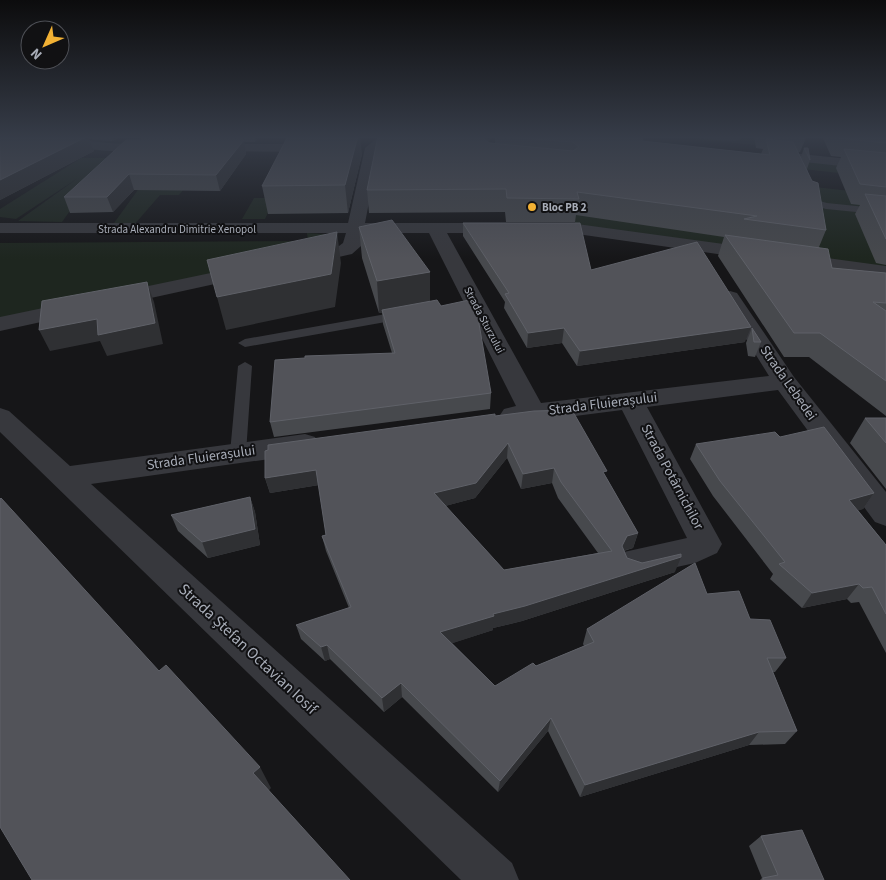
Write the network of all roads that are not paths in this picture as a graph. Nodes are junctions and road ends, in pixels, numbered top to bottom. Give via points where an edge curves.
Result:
1 (362, 177) edge
2 (800, 183) edge
3 (886, 212) edge
4 (435, 227) junction
5 (0, 228) edge
6 (354, 228) junction
7 (700, 246) junction
8 (886, 272) edge
9 (417, 312) edge
10 (0, 324) edge
11 (245, 343) dead end
12 (245, 366) dead end
13 (785, 382) junction
14 (630, 400) junction
15 (533, 413) junction
16 (0, 418) edge
17 (484, 419) edge
18 (327, 441) edge
19 (238, 453) junction
20 (65, 477) junction
21 (886, 514) edge
22 (636, 562) edge
23 (495, 880) edge

1 - 6 street
2 - 3 lane via 808,200 826,206
4 - 6 street, Strada Alexandru Dimitrie Xenopol
4 - 7 street, Strada Alexandru Dimitrie Xenopol via 577,229
4 - 15 street, Strada Sturzului via 470,303
5 - 6 street, Strada Alexandru Dimitrie Xenopol
6 - 10 street via 349,249
7 - 8 street, Strada Alexandru Dimitrie Xenopol
7 - 13 street, Strada Lebedei
9 - 11 lane
12 - 19 lane
13 - 14 street, Strada Fluierașului
13 - 21 street, Strada Lebedei
14 - 15 street, Strada Fluierașului
14 - 22 street, Strada Potârnichilor via 706,544 695,550
15 - 17 street, Strada Fluierașului
16 - 20 street, Strada Ștefan Octavian Iosif
18 - 19 street, Strada Fluierașului
19 - 20 street, Strada Fluierașului
20 - 23 street, Strada Ștefan Octavian Iosif

